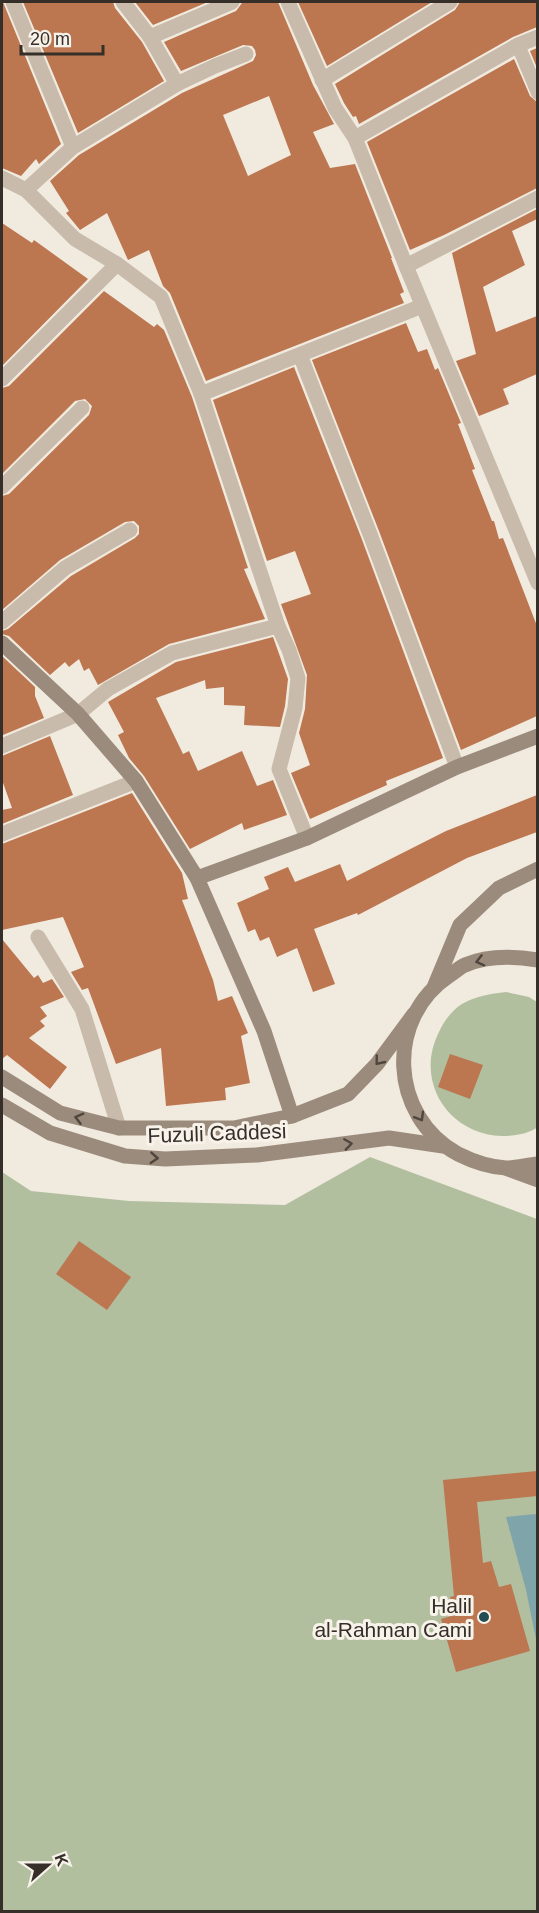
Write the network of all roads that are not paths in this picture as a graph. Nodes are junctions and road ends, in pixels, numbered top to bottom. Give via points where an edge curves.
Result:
1 (13, 2) edge
2 (123, 2) edge
3 (232, 2) edge
4 (288, 2) edge
5 (450, 2) edge
6 (150, 37) junction
7 (537, 37) edge
8 (518, 45) junction
9 (246, 54) dead end
10 (322, 80) junction
11 (177, 84) junction
12 (537, 93) edge
13 (355, 138) junction
14 (72, 147) junction
15 (2, 178) edge
16 (26, 190) junction
17 (537, 198) edge
18 (117, 264) junction
19 (406, 266) junction
20 (422, 306) junction
21 (300, 355) junction
22 (2, 379) edge
23 (201, 394) junction
24 (82, 408) dead end
25 (2, 488) edge
26 (130, 530) dead end
27 (537, 583) edge
28 (2, 622) edge
29 (278, 626) junction
30 (2, 643) edge
31 (78, 714) junction
32 (537, 736) edge
33 (2, 746) edge
34 (457, 768) junction
35 (135, 780) junction
36 (2, 834) edge
37 (307, 838) junction
38 (537, 869) edge
39 (196, 878) junction
40 (38, 938) dead end
41 (537, 960) edge
42 (435, 985) junction
43 (414, 1014) junction
44 (2, 1077) edge
45 (2, 1105) edge
46 (292, 1116) junction
47 (119, 1128) junction
48 (443, 1146) junction
49 (537, 1164) edge
50 (505, 1168) junction
51 (537, 1180) edge

1 - 14 street
2 - 6 street
3 - 6 street
4 - 10 street
5 - 10 street
6 - 11 street
7 - 8 street
8 - 12 lane
8 - 13 street
9 - 11 street
10 - 13 street
11 - 14 street
13 - 19 street
14 - 16 street
15 - 16 street
16 - 18 street via 75,239
17 - 19 street
18 - 22 street
18 - 23 street via 160,297
19 - 20 street
20 - 21 street
20 - 27 street
21 - 23 street
21 - 34 street
23 - 29 street
24 - 25 street
26 - 28 street via 65,568
29 - 31 street via 172,653 108,689
29 - 37 street via 298,678 295,708 279,769
30 - 31 main road
31 - 33 street
31 - 35 main road
32 - 34 main road
34 - 37 main road
35 - 36 street
35 - 39 main road
37 - 39 main road
38 - 42 main road via 499,888 460,925
39 - 46 main road via 264,1031
40 - 47 street via 82,1009
41 -> 42 main road via 500,956 465,965
42 - 43 main road, Fuzuli Caddesi
43 -> 46 main road, Fuzuli Caddesi via 348,1095
43 -> 48 main road via 403,1049 405,1085 419,1119
47 -> 44 main road, Fuzuli Caddesi via 60,1113
45 -> 48 main road, Fuzuli Caddesi via 50,1133 125,1156 165,1159 257,1155 389,1138
46 - 47 main road, Fuzuli Caddesi via 234,1128
48 - 50 main road via 472,1161
49 - 50 main road
50 - 51 main road

